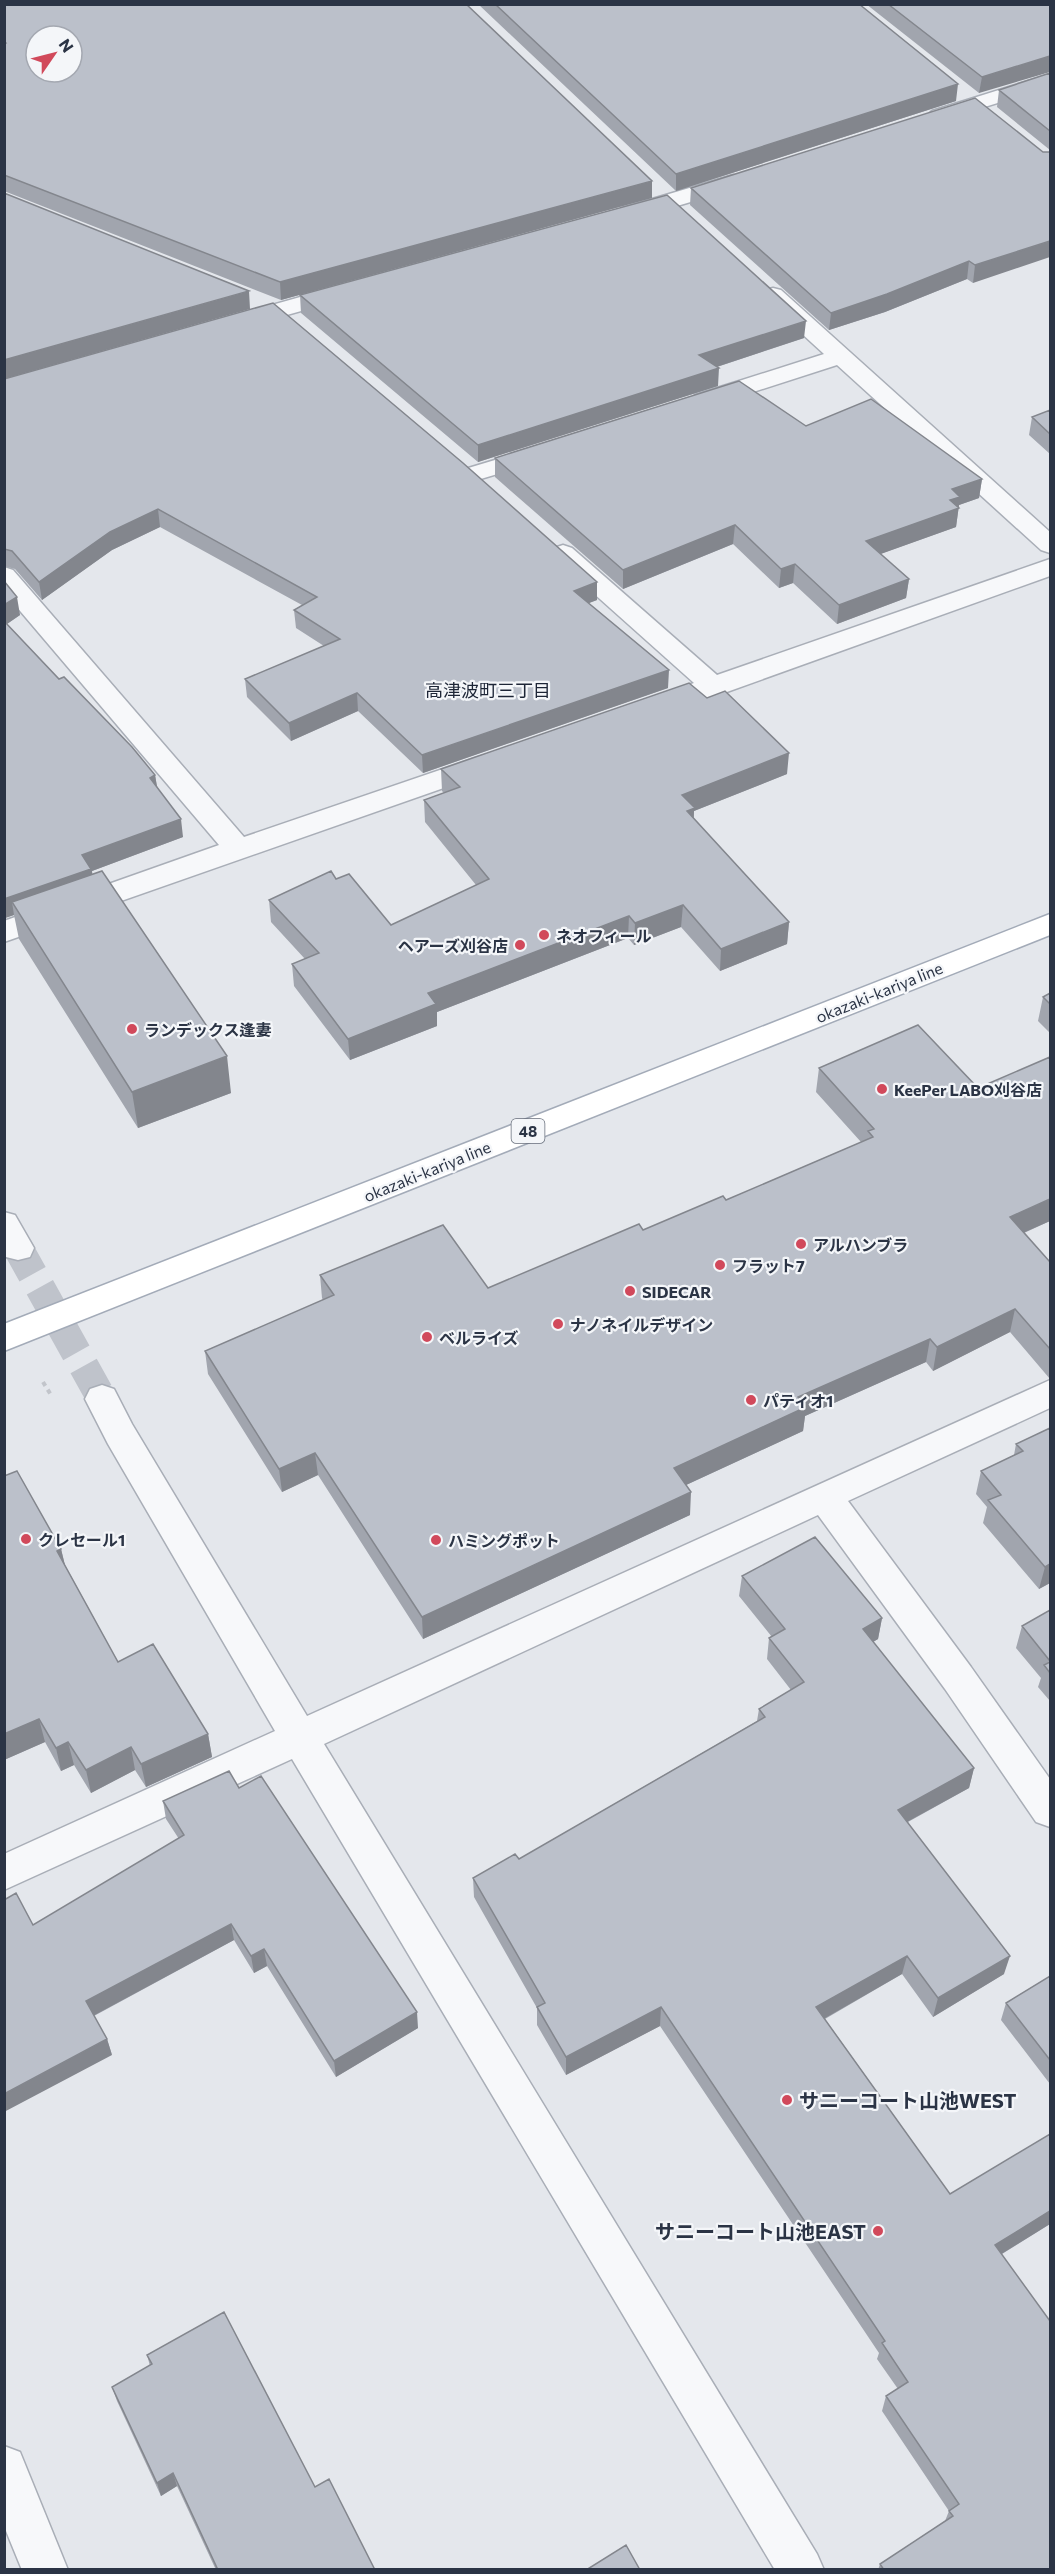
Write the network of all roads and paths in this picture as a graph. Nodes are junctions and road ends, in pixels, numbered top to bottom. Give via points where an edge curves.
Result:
1 (1050, 80) edge
2 (956, 90) dead end
3 (974, 104) junction
4 (993, 119) edge
5 (918, 122) edge
6 (749, 177) edge
7 (653, 185) dead end
8 (679, 209) junction
9 (613, 218) edge
10 (756, 279) edge
11 (360, 287) edge
12 (246, 296) edge
13 (288, 317) junction
14 (210, 329) edge
15 (841, 356) junction
16 (685, 406) edge
17 (563, 446) edge
18 (474, 475) edge
19 (545, 537) edge
20 (1050, 545) edge
21 (1050, 567) edge
22 (4, 575) edge
23 (714, 687) junction
24 (634, 714) edge
25 (510, 756) edge
26 (238, 849) junction
27 (1050, 924) edge
28 (4, 932) edge
29 (4, 1338) edge
30 (1050, 1394) edge
31 (102, 1399) tunnel mouth
32 (824, 1496) junction
33 (299, 1737) junction
34 (1050, 1810) edge
35 (4, 1873) edge
36 (4, 2468) edge
37 (45, 2570) edge
38 (801, 2570) edge

1 - 3 street
2 - 3 street
3 - 4 street
3 - 5 street
6 - 8 street
7 - 8 street
8 - 9 street
10 - 15 street
11 - 13 street
12 - 13 street
13 - 14 street
15 - 16 street
15 - 20 street
17 - 18 street
19 - 23 street
21 - 23 street
22 - 26 street
23 - 24 street
25 - 26 street
26 - 28 street
27 - 29 main road, okazaki-kariya line / 48
30 - 32 street
31 - 33 street
32 - 33 street
32 - 34 street
33 - 35 street
33 - 38 street
36 - 37 street

